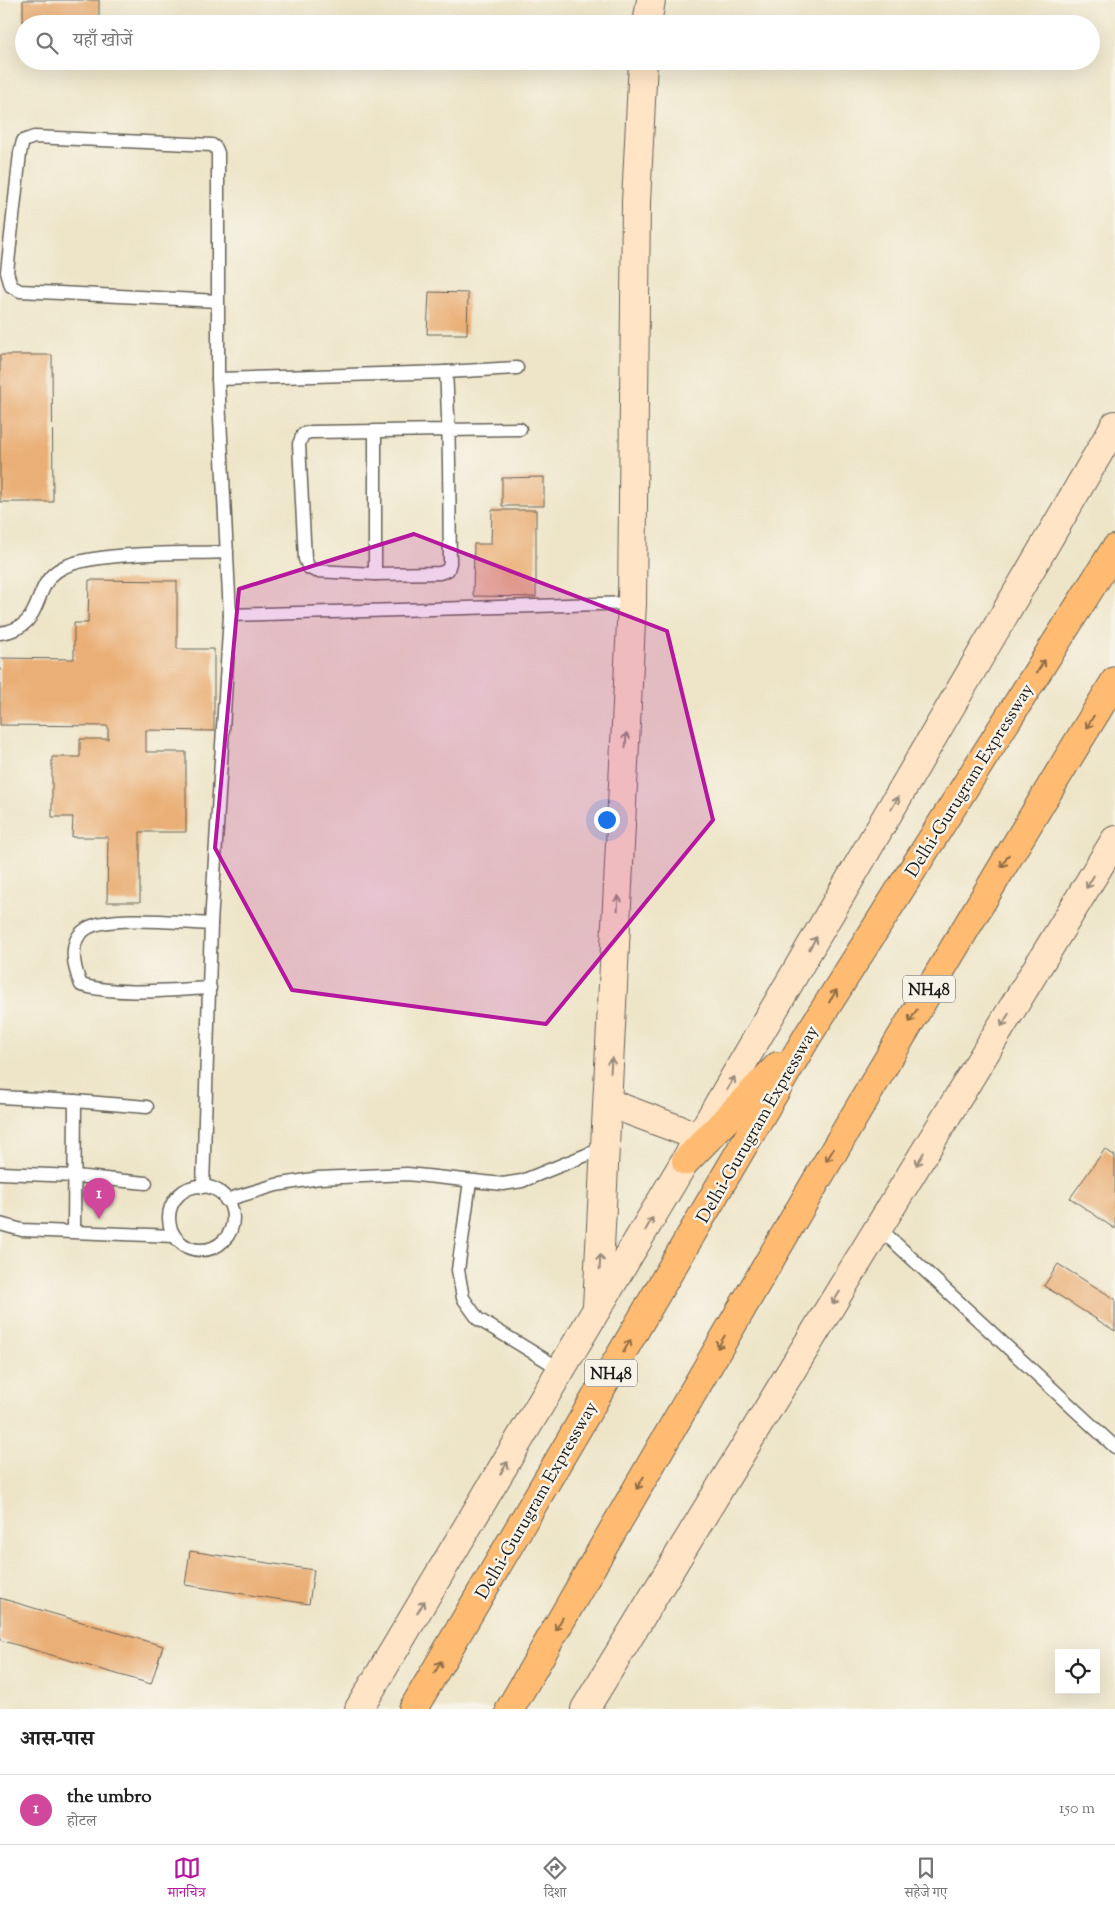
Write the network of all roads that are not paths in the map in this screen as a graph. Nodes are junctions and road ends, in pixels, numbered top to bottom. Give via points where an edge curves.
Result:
1 (651, 0) edge
2 (648, 15) edge
3 (643, 70) edge
4 (218, 301) junction
5 (517, 368) dead end
6 (446, 372) junction
7 (218, 379) junction
8 (1115, 425) edge
9 (520, 429) dead end
10 (448, 430) junction
11 (375, 432) junction
12 (1115, 549) edge
13 (227, 552) junction
14 (375, 574) junction
15 (632, 603) junction
16 (230, 615) junction
17 (0, 633) edge
18 (1115, 681) edge
19 (1115, 840) edge
20 (211, 924) junction
21 (210, 988) junction
22 (807, 1037) junction
23 (0, 1098) edge
24 (75, 1101) junction
25 (609, 1103) junction
26 (147, 1107) dead end
27 (699, 1137) junction
28 (607, 1147) junction
29 (686, 1160) junction
30 (0, 1173) edge
31 (75, 1176) junction
32 (470, 1181) junction
33 (146, 1183) dead end
34 (203, 1187) junction
35 (226, 1200) junction
36 (0, 1224) edge
37 (878, 1228) junction
38 (74, 1231) junction
39 (174, 1236) junction
40 (597, 1311) junction
41 (562, 1370) junction
42 (1115, 1447) edge
43 (593, 1702) edge
44 (359, 1709) edge
45 (413, 1709) edge
46 (510, 1709) edge

1 - 2 main road
3 - 15 main road via 636,202
4 - 4 lane via 216,148 212,145 34,137 23,141 7,272 11,286 20,291
4 - 7 lane
5 - 6 lane
6 - 7 lane
6 - 10 lane
7 - 13 lane
27 -> 8 main road
9 - 10 lane
10 - 11 lane
10 - 14 lane via 448,570 440,573
11 - 14 lane
11 - 14 lane via 311,432 303,434 300,444 304,559 309,568
22 -> 12 highway, Delhi-Gurugram Expressway / NH48
13 - 16 lane
13 - 17 lane via 95,558 62,568 50,578 31,619 14,631
15 - 16 lane
25 -> 15 main road
16 - 20 lane
18 -> 46 highway, NH48 via 776,1246
19 -> 37 main road
20 - 21 lane
20 - 21 lane via 112,921 86,928 77,941 73,965 81,985 94,989
21 - 34 lane
22 - 29 highway
45 -> 22 highway, Delhi-Gurugram Expressway / NH48
23 - 24 lane
24 - 26 lane
24 - 31 lane
25 - 27 main road
25 - 28 main road
27 - 29 main road
28 - 32 lane via 522,1181 503,1184
40 -> 28 main road
40 -> 29 main road
30 - 31 lane
31 - 33 lane
31 - 38 lane
32 - 35 lane via 407,1174 319,1178 276,1185
32 - 41 lane via 458,1270 463,1298 478,1318
34 - 35 lane via 216,1191
34 - 39 lane via 187,1189 171,1205 169,1221
35 - 39 lane via 232,1225 222,1242 214,1247 192,1249
36 - 38 lane via 22,1230
37 - 42 lane
37 -> 43 main road
38 - 39 lane
40 - 41 main road
44 -> 41 main road

